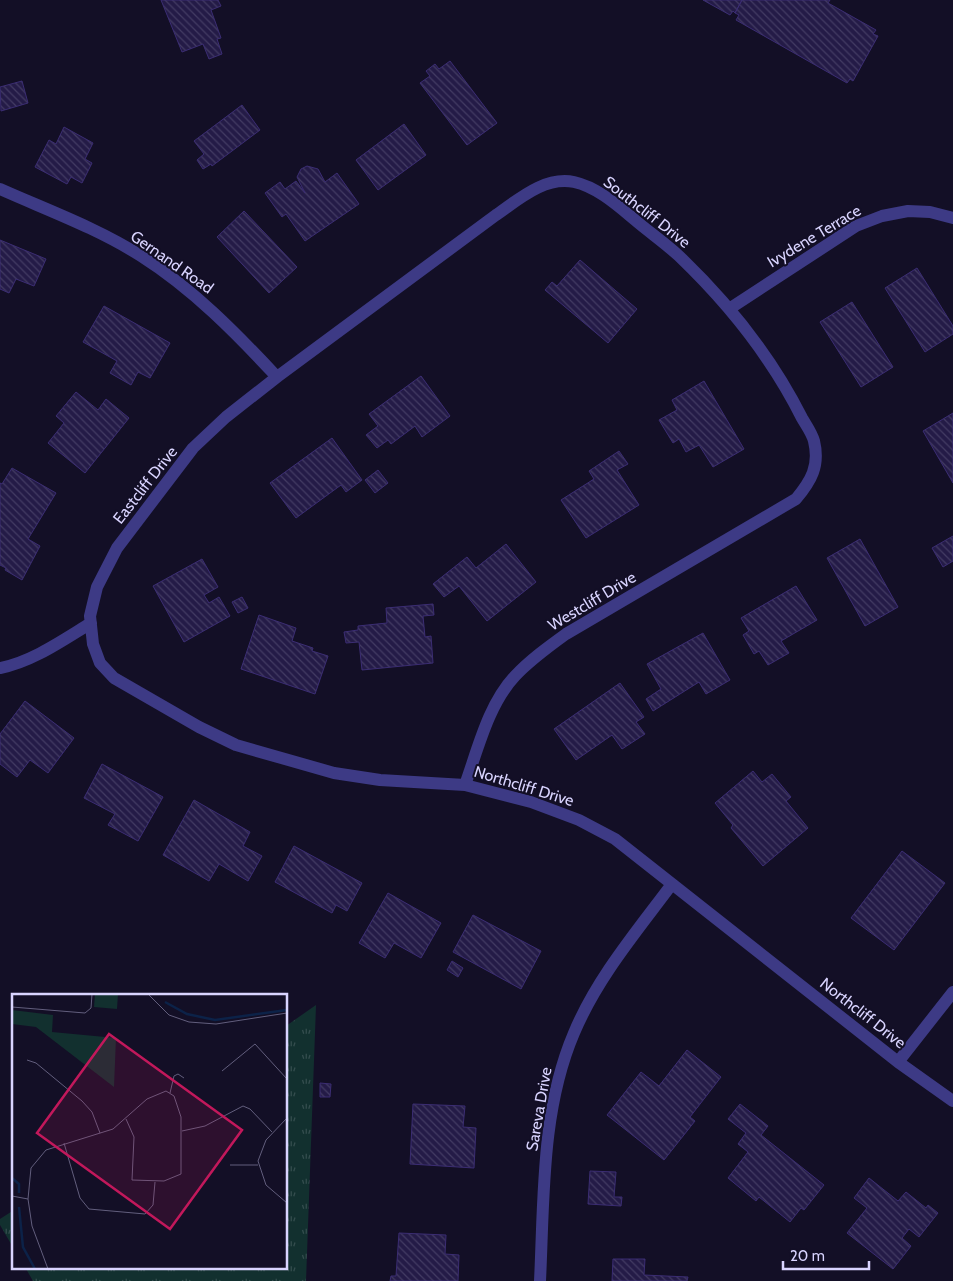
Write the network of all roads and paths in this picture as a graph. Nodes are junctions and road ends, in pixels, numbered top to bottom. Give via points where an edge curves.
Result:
1 (0, 190) edge
2 (953, 218) edge
3 (728, 309) junction
4 (277, 377) junction
5 (796, 499) joint
6 (90, 623) junction
7 (93, 644) joint
8 (0, 668) edge
9 (465, 785) junction
10 (672, 884) junction
11 (953, 992) edge
12 (898, 1062) junction
13 (953, 1101) edge
14 (540, 1281) edge

1 - 4 street, Gernand Road via 101,234 142,256 227,324
2 - 3 street, Ivydene Terrace via 908,211 856,226
3 - 4 street, Southcliff Drive via 678,255 620,208 593,189 574,182 552,182 528,193 496,215
3 - 5 street, Southcliff Drive via 786,385 814,440 816,463 812,480
4 - 6 street, Eastcliff Drive via 193,448 117,548 97,587
5 - 9 street, Westcliff Drive via 566,634 537,655 514,677 494,707
6 - 7 street, Eastcliff Drive
6 - 8 street via 51,647
7 - 9 street, Northcliff Drive via 100,662 114,678 199,728 236,745 334,773 380,780
9 - 10 street, Northcliff Drive via 531,802 579,820 616,839
10 - 12 street, Northcliff Drive
10 - 14 street, Sareva Drive via 615,959 593,996 574,1033 558,1079 548,1142
11 - 12 street
12 - 13 street, Northcliff Drive

